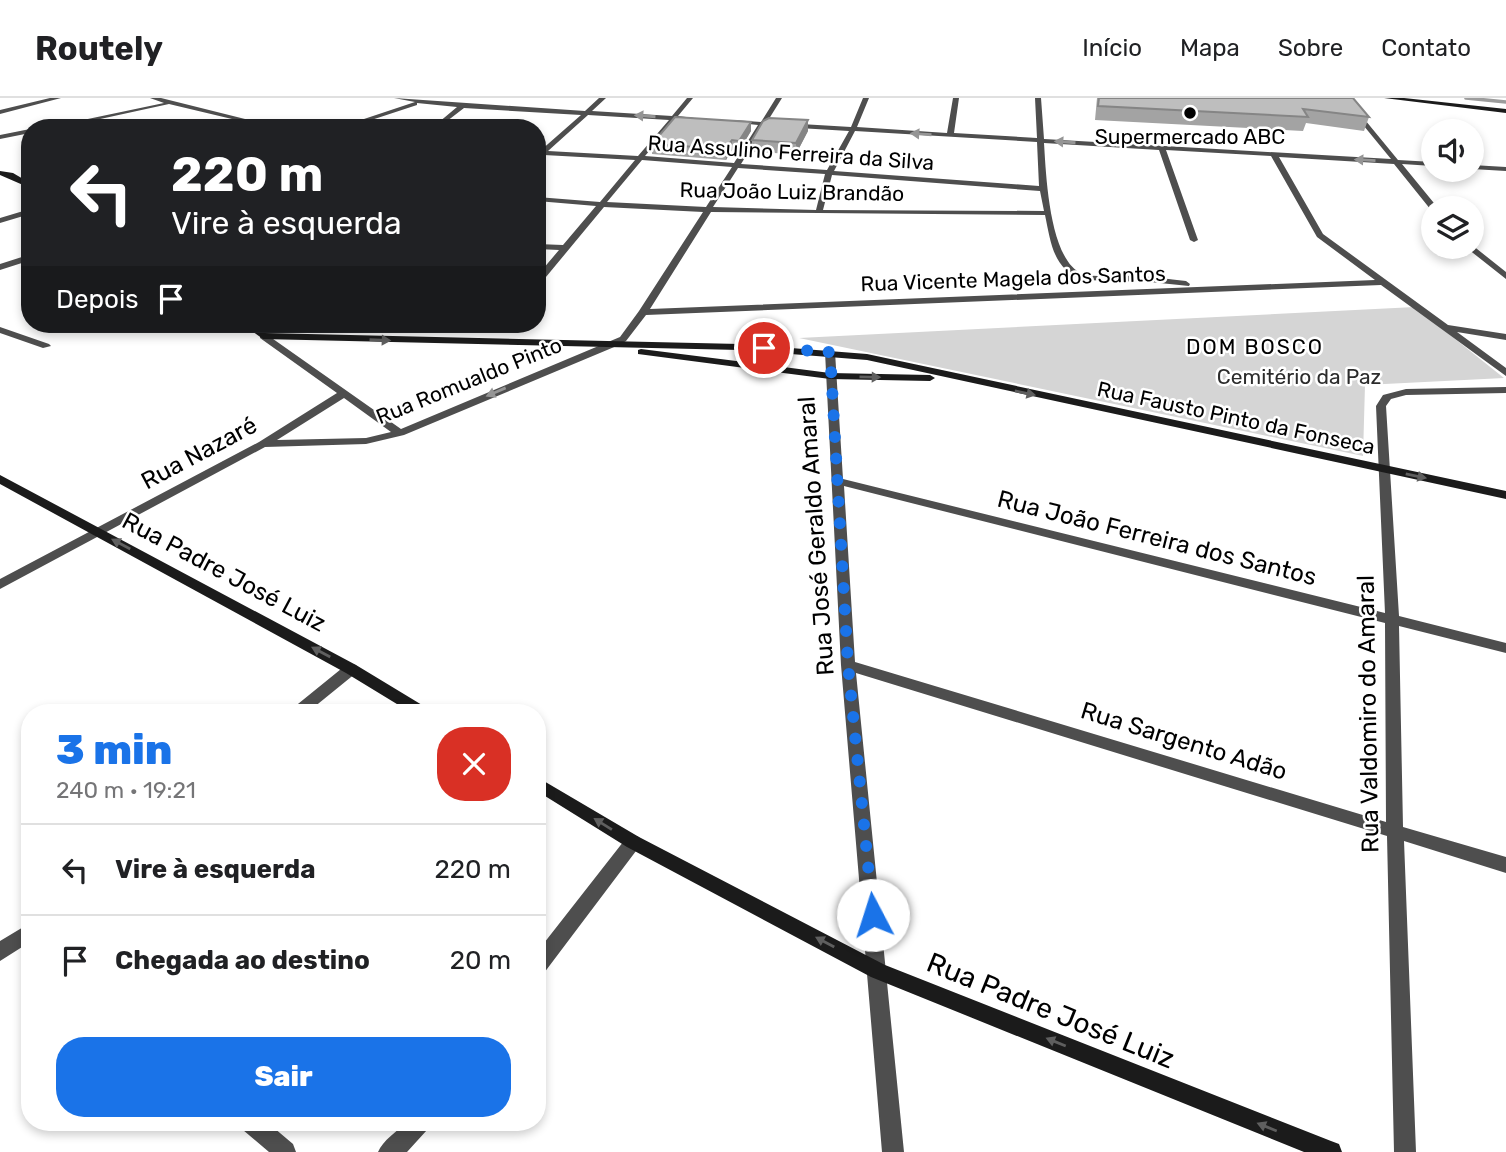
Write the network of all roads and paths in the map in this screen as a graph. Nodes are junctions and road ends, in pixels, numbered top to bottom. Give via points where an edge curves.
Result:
1 (58, 98) edge
2 (153, 98) edge
3 (397, 98) edge
4 (603, 98) edge
5 (690, 98) edge
6 (779, 98) edge
7 (866, 98) edge
8 (956, 98) edge
9 (1038, 98) edge
10 (1344, 98) edge
11 (1387, 98) edge
12 (171, 103) junction
13 (418, 103) junction
14 (463, 106) junction
15 (1506, 111) edge
16 (0, 112) edge
17 (588, 113) junction
18 (242, 117) junction
19 (673, 118) junction
20 (92, 119) edge
21 (236, 119) edge
22 (249, 119) edge
23 (368, 119) edge
24 (446, 119) edge
25 (698, 120) edge
26 (724, 121) edge
27 (762, 124) junction
28 (853, 129) junction
29 (21, 133) edge
30 (950, 136) junction
31 (0, 137) edge
32 (1038, 140) junction
33 (546, 148) edge
34 (1163, 148) junction
35 (546, 155) edge
36 (1274, 155) junction
37 (641, 158) junction
38 (1396, 162) junction
39 (1421, 163) edge
40 (737, 166) junction
41 (1484, 168) edge
42 (1506, 169) edge
43 (829, 174) junction
44 (0, 175) edge
45 (21, 181) edge
46 (1043, 189) junction
47 (1424, 196) edge
48 (546, 200) edge
49 (603, 205) junction
50 (707, 209) junction
51 (819, 211) junction
52 (1047, 213) junction
53 (21, 214) edge
54 (0, 221) edge
55 (1194, 240) dead end
56 (546, 247) edge
57 (566, 248) junction
58 (1484, 258) edge
59 (21, 260) edge
60 (0, 267) edge
61 (546, 272) edge
62 (1506, 276) edge
63 (1385, 282) junction
64 (1211, 289) junction
65 (643, 312) junction
66 (1448, 328) junction
67 (0, 330) edge
68 (259, 333) edge
69 (263, 336) junction
70 (1506, 337) edge
71 (46, 346) dead end
72 (610, 346) junction
73 (719, 347) junction
74 (830, 352) junction
75 (714, 361) junction
76 (1506, 373) edge
77 (830, 376) junction
78 (959, 378) junction
79 (1506, 390) edge
80 (343, 394) junction
81 (400, 433) junction
82 (263, 444) junction
83 (1382, 469) junction
84 (0, 479) edge
85 (838, 481) junction
86 (1506, 495) edge
87 (97, 531) junction
88 (0, 585) edge
89 (1392, 620) junction
90 (1506, 648) edge
91 (848, 665) junction
92 (351, 669) junction
93 (308, 704) edge
94 (409, 704) edge
95 (546, 789) edge
96 (1395, 831) junction
97 (633, 842) junction
98 (1506, 865) edge
99 (21, 937) edge
100 (0, 952) edge
101 (546, 955) edge
102 (878, 971) junction
103 (261, 1131) edge
104 (412, 1131) edge
105 (285, 1152) edge
106 (389, 1152) edge
107 (893, 1152) edge
108 (1331, 1152) edge
109 (1405, 1152) edge

1 - 16 street
2 - 12 street
3 - 13 street
4 - 17 street
5 - 19 street
6 - 27 street
7 - 28 street
8 - 30 street
9 - 32 street
10 - 38 street
11 - 15 street
12 - 18 street
12 - 20 street
13 - 14 street
13 - 23 street
14 - 17 street
14 - 24 street
19 -> 17 street
17 - 33 street
18 - 21 street
18 - 22 street
19 - 25 street
19 - 37 street
26 - 27 street
27 - 28 street
27 - 40 street
30 -> 28 street
28 - 43 street
29 - 31 street
30 - 32 street
34 -> 32 street
32 - 46 street
34 - 36 street
34 - 55 street
35 - 37 street, Rua Assulino Ferreira da Silva
38 -> 36 street
36 - 63 street via 1320,235
37 - 40 street, Rua Assulino Ferreira da Silva
37 - 49 street
38 - 39 street
38 - 47 street
40 - 43 street, Rua Assulino Ferreira da Silva
40 - 50 street
41 - 42 street
43 - 46 street, Rua Assulino Ferreira da Silva
43 - 51 street
44 - 45 street
46 - 52 street
48 - 49 street, Rua João Luiz Brandão
49 - 50 street, Rua João Luiz Brandão
49 - 57 street
50 - 51 street, Rua João Luiz Brandão
50 - 65 street
51 - 52 street, Rua João Luiz Brandão
52 - 64 street via 1057,253 1076,274
53 - 54 street
56 - 57 street
57 - 61 street
58 - 62 street
59 - 60 street
63 - 64 street, Rua Vicente Magela dos Santos
63 - 66 street
64 - 65 street, Rua Vicente Magela dos Santos
65 - 72 street via 623,338
66 - 70 street
66 - 76 street
67 - 71 street
68 - 69 street
69 -> 72 street, Rua Fausto Pinto da Fonseca
69 - 80 street
72 - 73 street, Rua Fausto Pinto da Fonseca
72 - 75 street, Rua Fausto Pinto da Fonseca
72 -> 81 street, Rua Romualdo Pinto
73 - 74 street, Rua Fausto Pinto da Fonseca
73 - 75 street
74 - 77 street, Rua José Geraldo Amaral
74 - 78 street, Rua Fausto Pinto da Fonseca
75 - 77 street, Rua Fausto Pinto da Fonseca
77 -> 78 street, Rua Fausto Pinto da Fonseca
77 - 85 street, Rua José Geraldo Amaral
78 -> 83 street, Rua Fausto Pinto da Fonseca
79 - 83 street, Rua Valdomiro do Amaral via 1406,391 1387,397 1381,406
80 - 81 street
80 - 82 street, Rua Nazaré
81 - 82 street, Rua Romualdo Pinto via 366,441
82 - 87 street, Rua Nazaré
83 -> 86 street, Rua Fausto Pinto da Fonseca
83 - 89 street, Rua Valdomiro do Amaral
84 - 87 street, Rua Padre José Luiz
85 - 89 street, Rua João Ferreira dos Santos
85 - 91 street, Rua José Geraldo Amaral
87 - 88 street, Rua Nazaré
92 -> 87 street, Rua Padre José Luiz
89 - 90 street, Rua João Ferreira dos Santos
89 - 96 street, Rua Valdomiro do Amaral
91 - 96 street, Rua Sargento Adão
91 - 102 street, Rua José Geraldo Amaral
92 - 93 street
92 - 94 street, Rua Padre José Luiz
97 -> 95 street, Rua Padre José Luiz
96 - 98 street, Rua Sargento Adão
96 - 109 street, Rua Valdomiro do Amaral
97 - 101 street
102 -> 97 street, Rua Padre José Luiz
99 - 100 street
102 - 107 street, Rua José Geraldo Amaral
108 -> 102 street, Rua Padre José Luiz
103 - 105 street
104 - 106 street

